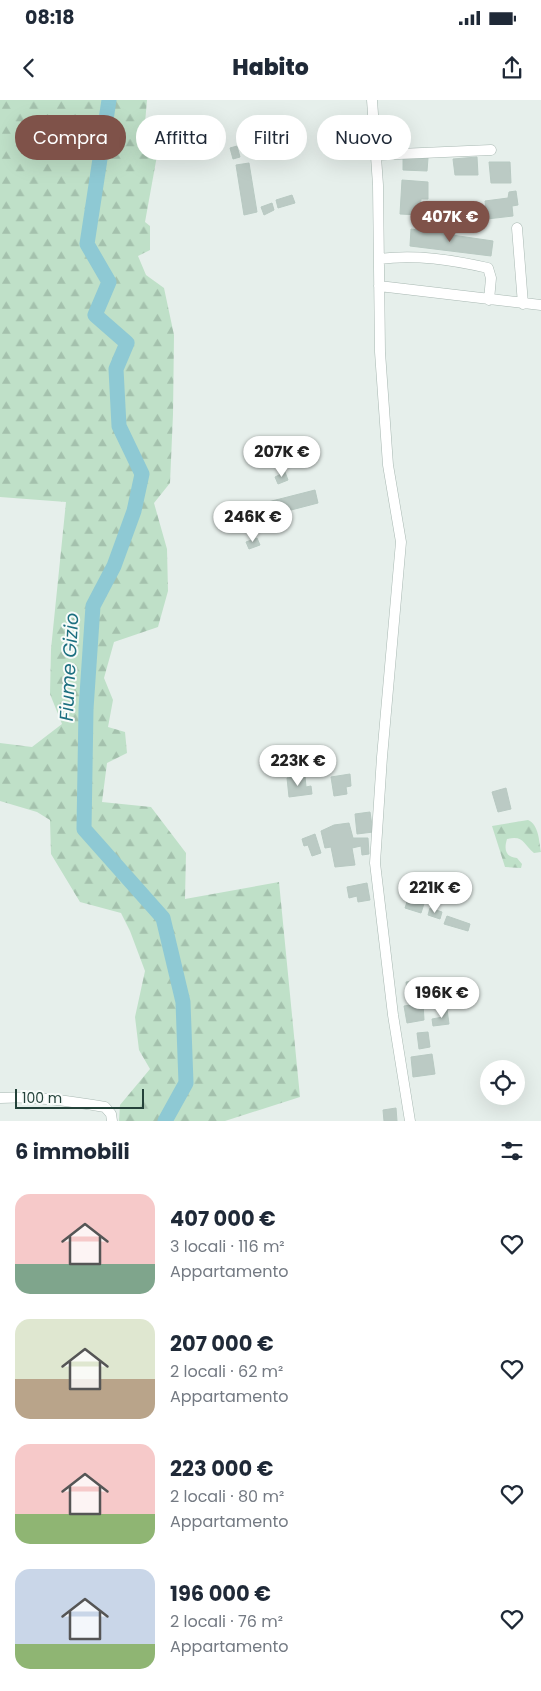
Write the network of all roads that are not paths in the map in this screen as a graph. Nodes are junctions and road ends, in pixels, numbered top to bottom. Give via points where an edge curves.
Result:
1 (372, 100) edge
2 (373, 115) edge
3 (492, 150) dead end
4 (411, 153) edge
5 (376, 160) edge
6 (517, 228) dead end
7 (379, 259) junction
8 (379, 286) junction
9 (489, 300) junction
10 (522, 304) junction
11 (541, 305) edge
12 (0, 1098) edge
13 (112, 1121) edge
14 (410, 1121) edge

1 - 2 street
3 - 4 street
5 - 7 street
6 - 10 street
7 - 8 street
7 - 9 street via 398,256 452,260 488,268 491,278
8 - 9 street
8 - 14 street via 388,465 401,542 375,863
9 - 10 street
10 - 11 street
12 - 13 street via 62,1100 105,1107

